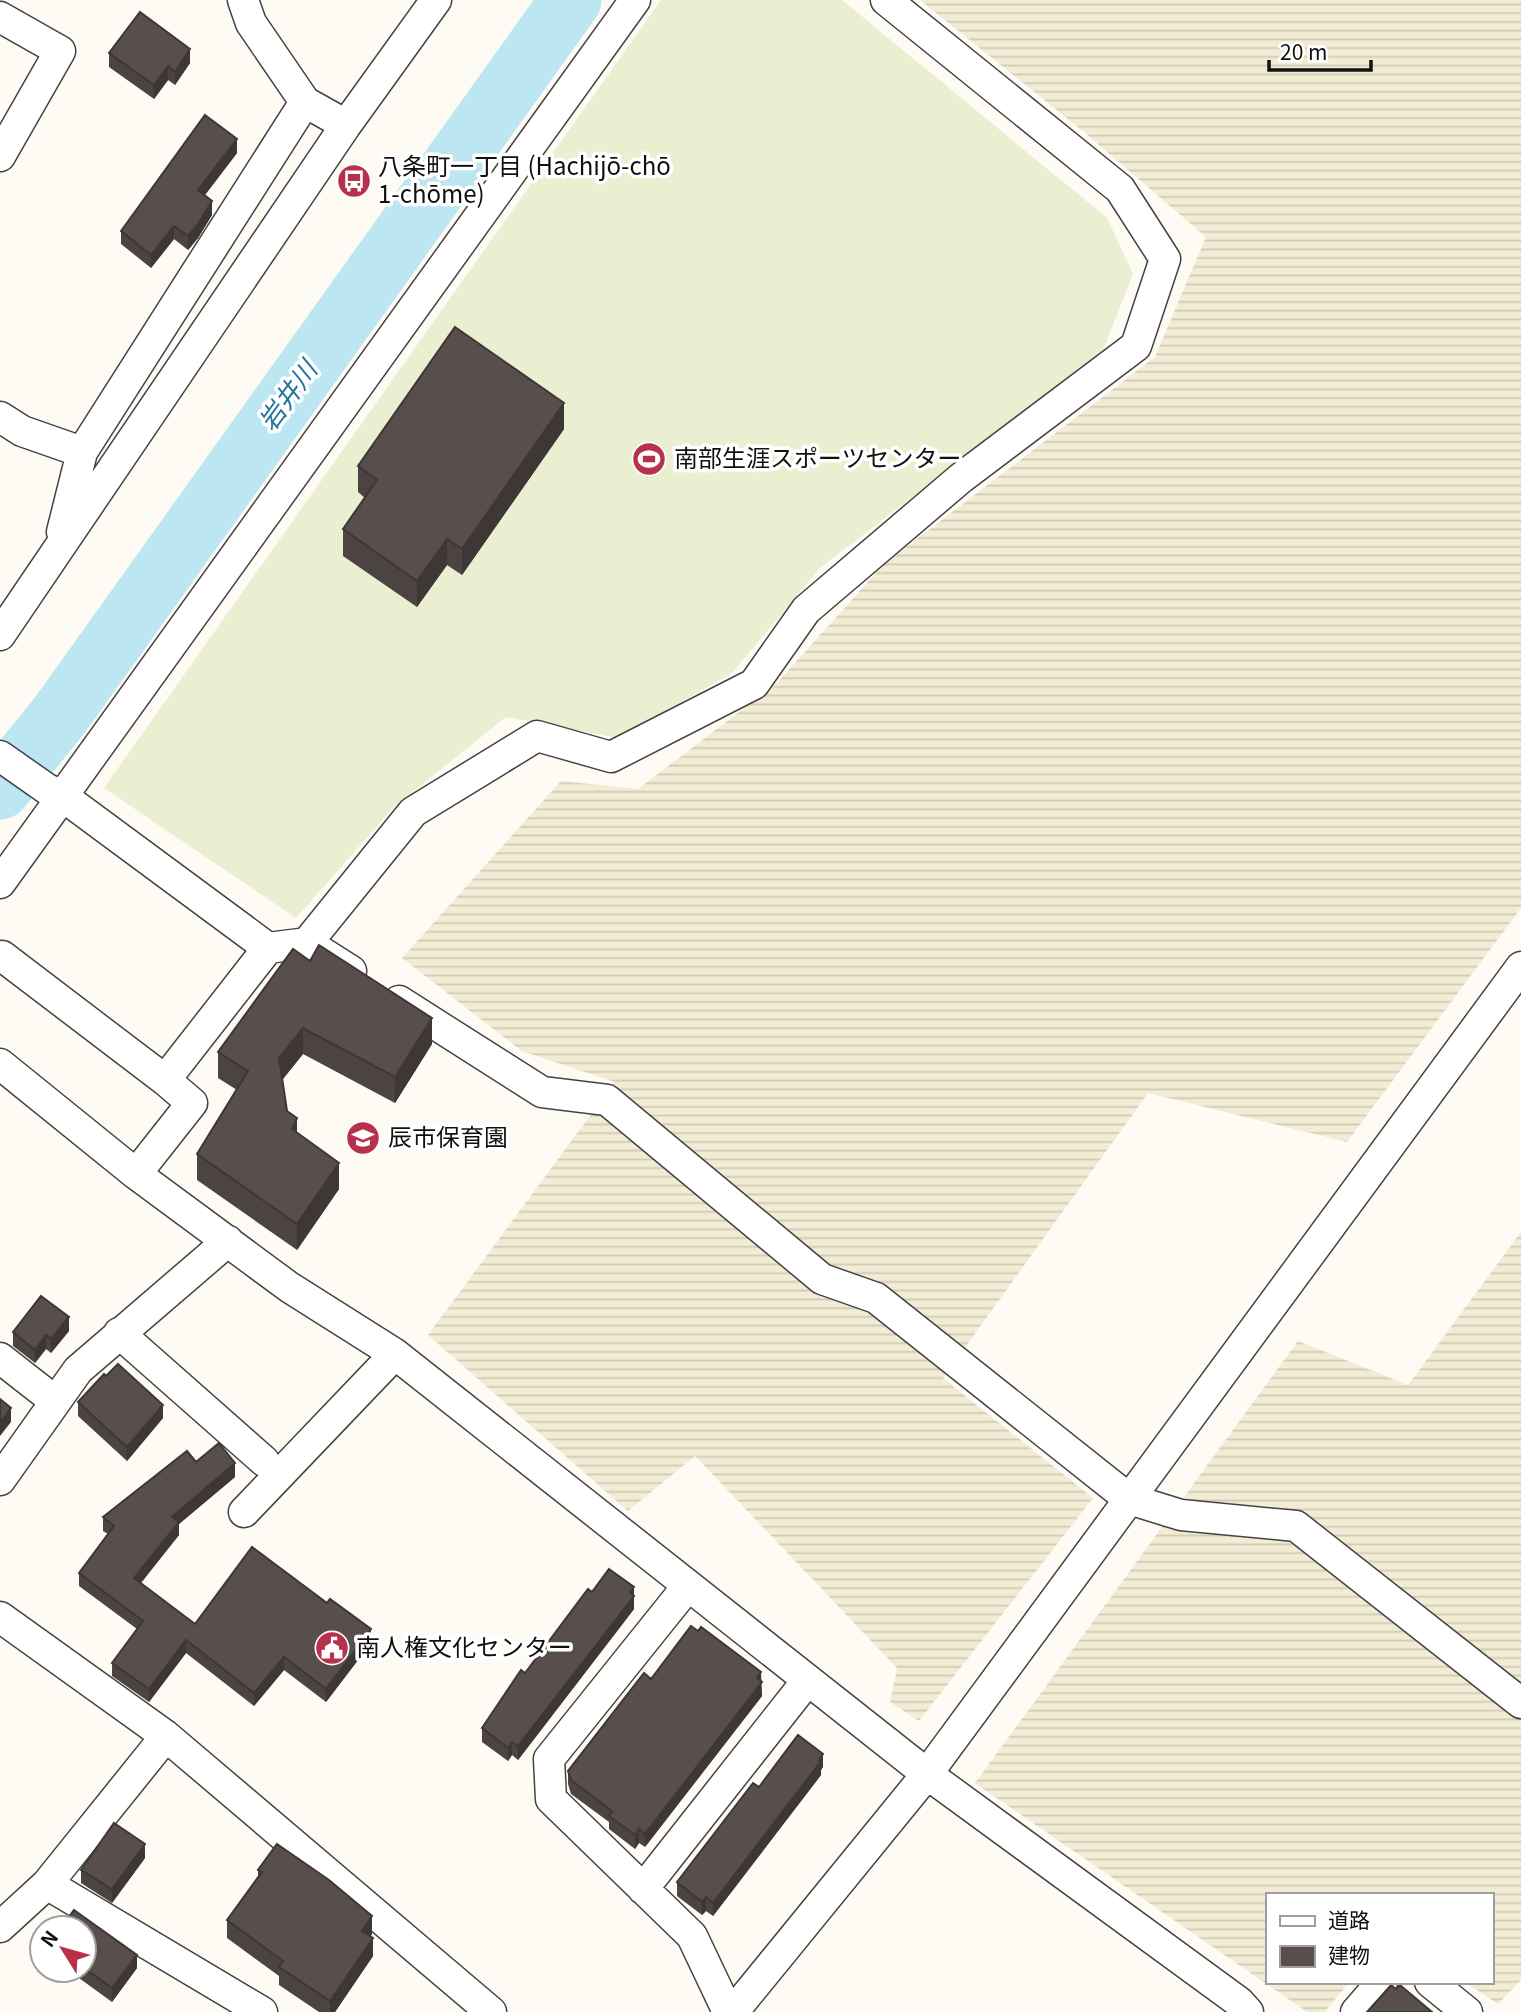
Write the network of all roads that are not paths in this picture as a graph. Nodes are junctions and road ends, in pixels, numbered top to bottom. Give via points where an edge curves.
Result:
1 (243, 0) edge
2 (436, 0) edge
3 (635, 0) edge
4 (886, 0) edge
5 (0, 17) edge
6 (305, 102) junction
7 (346, 125) junction
8 (0, 156) edge
9 (0, 417) edge
10 (82, 452) junction
11 (57, 553) junction
12 (0, 635) edge
13 (0, 756) edge
14 (54, 792) junction
15 (0, 883) edge
16 (307, 943) junction
17 (268, 948) junction
18 (2, 956) dead end
19 (1521, 967) edge
20 (0, 1064) edge
21 (165, 1080) junction
22 (136, 1174) junction
23 (228, 1241) junction
24 (118, 1333) junction
25 (395, 1354) junction
26 (0, 1358) edge
27 (55, 1401) junction
28 (264, 1461) dead end
29 (0, 1480) edge
30 (1129, 1499) junction
31 (244, 1513) dead end
32 (687, 1587) junction
33 (0, 1617) edge
34 (807, 1681) junction
35 (1521, 1703) edge
36 (166, 1736) junction
37 (927, 1774) junction
38 (47, 1884) junction
39 (643, 1889) junction
40 (0, 1927) edge
41 (1380, 1984) edge
42 (1432, 1984) edge
43 (262, 2012) edge
44 (491, 2012) edge
45 (730, 2012) edge
46 (1248, 2012) edge
47 (1356, 2012) edge
48 (1467, 2012) edge

1 - 6 street via 251,23
2 - 7 street
3 - 14 street
4 - 16 street via 1120,188 1164,259 1136,346 961,478 806,610 754,684 611,757 537,736 413,812
5 - 8 street via 61,51
6 - 7 street
6 - 10 street
7 - 11 street
9 - 10 street via 22,431
10 - 11 street
11 - 12 street
13 - 14 street
14 - 15 street
14 - 17 street
16 - 17 street
16 - 30 street via 542,1092 607,1101 822,1279 876,1298
17 - 21 street
18 - 21 street
19 - 30 street
20 - 22 street
21 - 22 street via 192,1103
22 - 23 street
23 - 24 street
23 - 25 street via 289,1287
24 - 27 street via 78,1370
24 - 28 street
25 - 31 street
25 - 32 street
26 - 27 street
27 - 29 street
30 - 35 street via 1181,1515 1296,1526
30 - 37 street
32 - 34 street
32 - 39 street via 549,1759 551,1799
33 - 36 street
34 - 37 street
34 - 39 street
36 - 38 street
36 - 44 street
37 - 45 street
37 - 46 street
38 - 40 street
38 - 43 street
39 - 45 street via 692,1936
41 - 47 street
42 - 48 street

